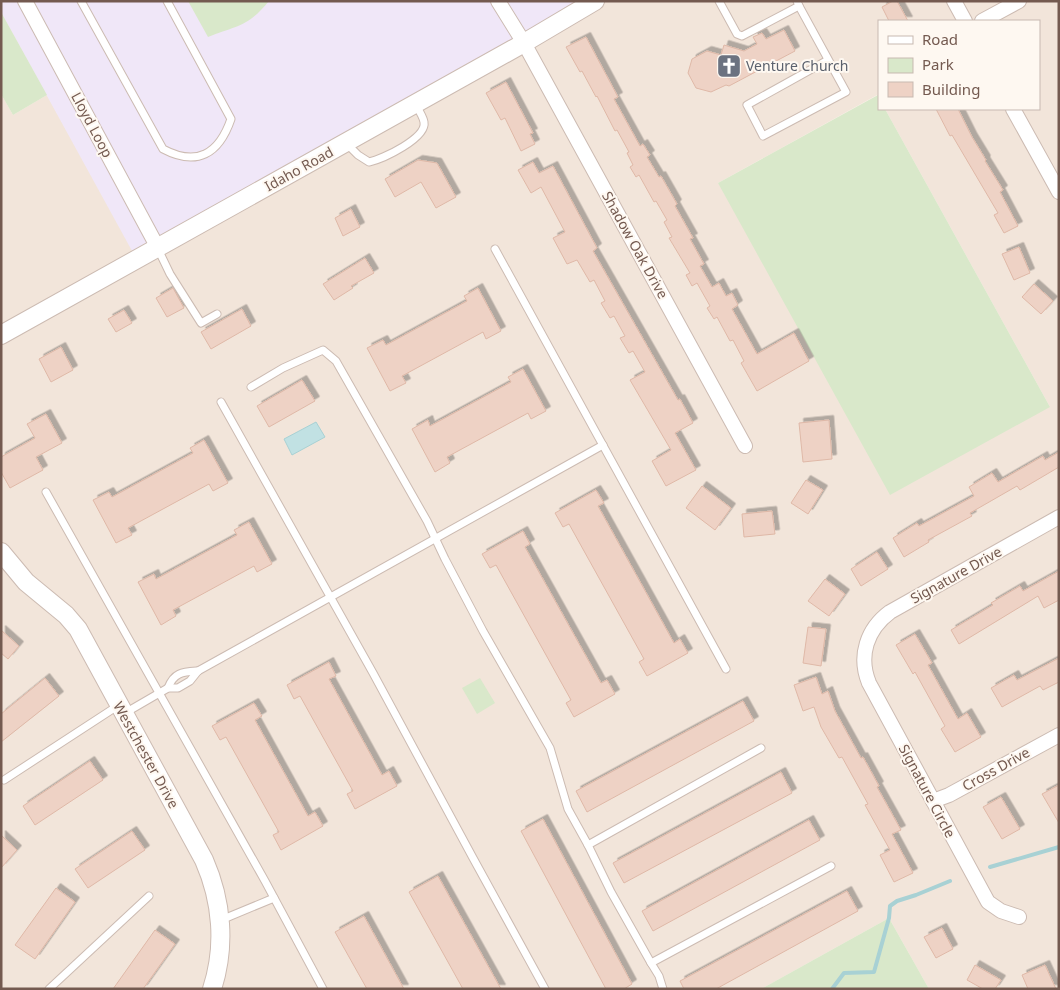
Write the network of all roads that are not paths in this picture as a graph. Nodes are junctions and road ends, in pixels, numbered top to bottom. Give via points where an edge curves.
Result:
1 (25, 1) edge
2 (81, 1) edge
3 (167, 1) edge
4 (498, 1) edge
5 (595, 1) edge
6 (719, 1) edge
7 (954, 1) edge
8 (1019, 1) edge
9 (798, 4) edge
10 (964, 20) edge
11 (984, 20) edge
12 (524, 43) junction
13 (828, 60) junction
14 (415, 104) junction
15 (1014, 110) edge
16 (346, 143) junction
17 (1059, 192) edge
18 (158, 248) junction
19 (494, 249) dead end
20 (218, 314) dead end
21 (1, 335) edge
22 (251, 387) dead end
23 (220, 402) dead end
24 (603, 445) junction
25 (745, 446) dead end
26 (46, 492) dead end
27 (1059, 517) edge
28 (437, 538) junction
29 (1, 552) edge
30 (330, 597) junction
31 (866, 645) joint
32 (726, 669) dead end
33 (198, 671) junction
34 (168, 688) junction
35 (158, 694) junction
36 (122, 710) junction
37 (1059, 734) edge
38 (762, 748) dead end
39 (4, 780) dead end
40 (932, 801) junction
41 (588, 845) junction
42 (831, 866) dead end
43 (149, 896) dead end
44 (274, 898) junction
45 (1020, 917) dead end
46 (220, 920) junction
47 (652, 963) junction
48 (49, 989) edge
49 (212, 989) edge
50 (323, 989) edge
51 (546, 989) edge
52 (663, 989) edge

1 - 18 street, Lloyd Loop
2 - 3 lane via 163,149 183,157 199,156 216,147 225,136 231,119
4 - 12 street, Shadow Oak Drive
5 - 12 street, Idaho Road
6 - 9 lane via 737,34 742,36
7 - 10 street
8 - 11 street
9 - 13 lane
12 - 14 street, Idaho Road
12 - 25 street, Shadow Oak Drive
13 - 13 lane via 846,92 763,136 747,105
14 - 16 street, Idaho Road
14 - 16 lane via 424,122 417,138 369,162
15 - 17 street
16 - 18 street, Idaho Road
18 - 20 lane via 170,274 202,323
18 - 21 street, Idaho Road
19 - 24 lane
22 - 28 lane via 323,350 336,361
23 - 30 lane
24 - 28 lane
24 - 32 lane
26 - 35 lane
27 - 31 street, Signature Drive via 890,612 878,622
28 - 30 lane
28 - 41 lane via 483,631 550,748 568,809
29 - 36 street, Westchester Drive via 26,582 74,624
30 - 33 lane
30 - 51 lane
31 - 40 street, Signature Circle via 864,666 869,683
33 - 34 lane via 178,688
33 - 34 lane via 176,676
34 - 35 lane
35 - 36 lane
35 - 44 lane
36 - 39 lane
36 - 46 street, Westchester Drive via 204,860 214,886
37 - 40 street, Cross Drive via 949,795
38 - 41 lane
40 - 45 street, Signature Circle via 988,902 1001,911
41 - 47 lane
42 - 47 lane
43 - 48 lane
44 - 46 lane
44 - 50 lane
46 - 49 street, Westchester Drive via 218,966
47 - 52 lane

